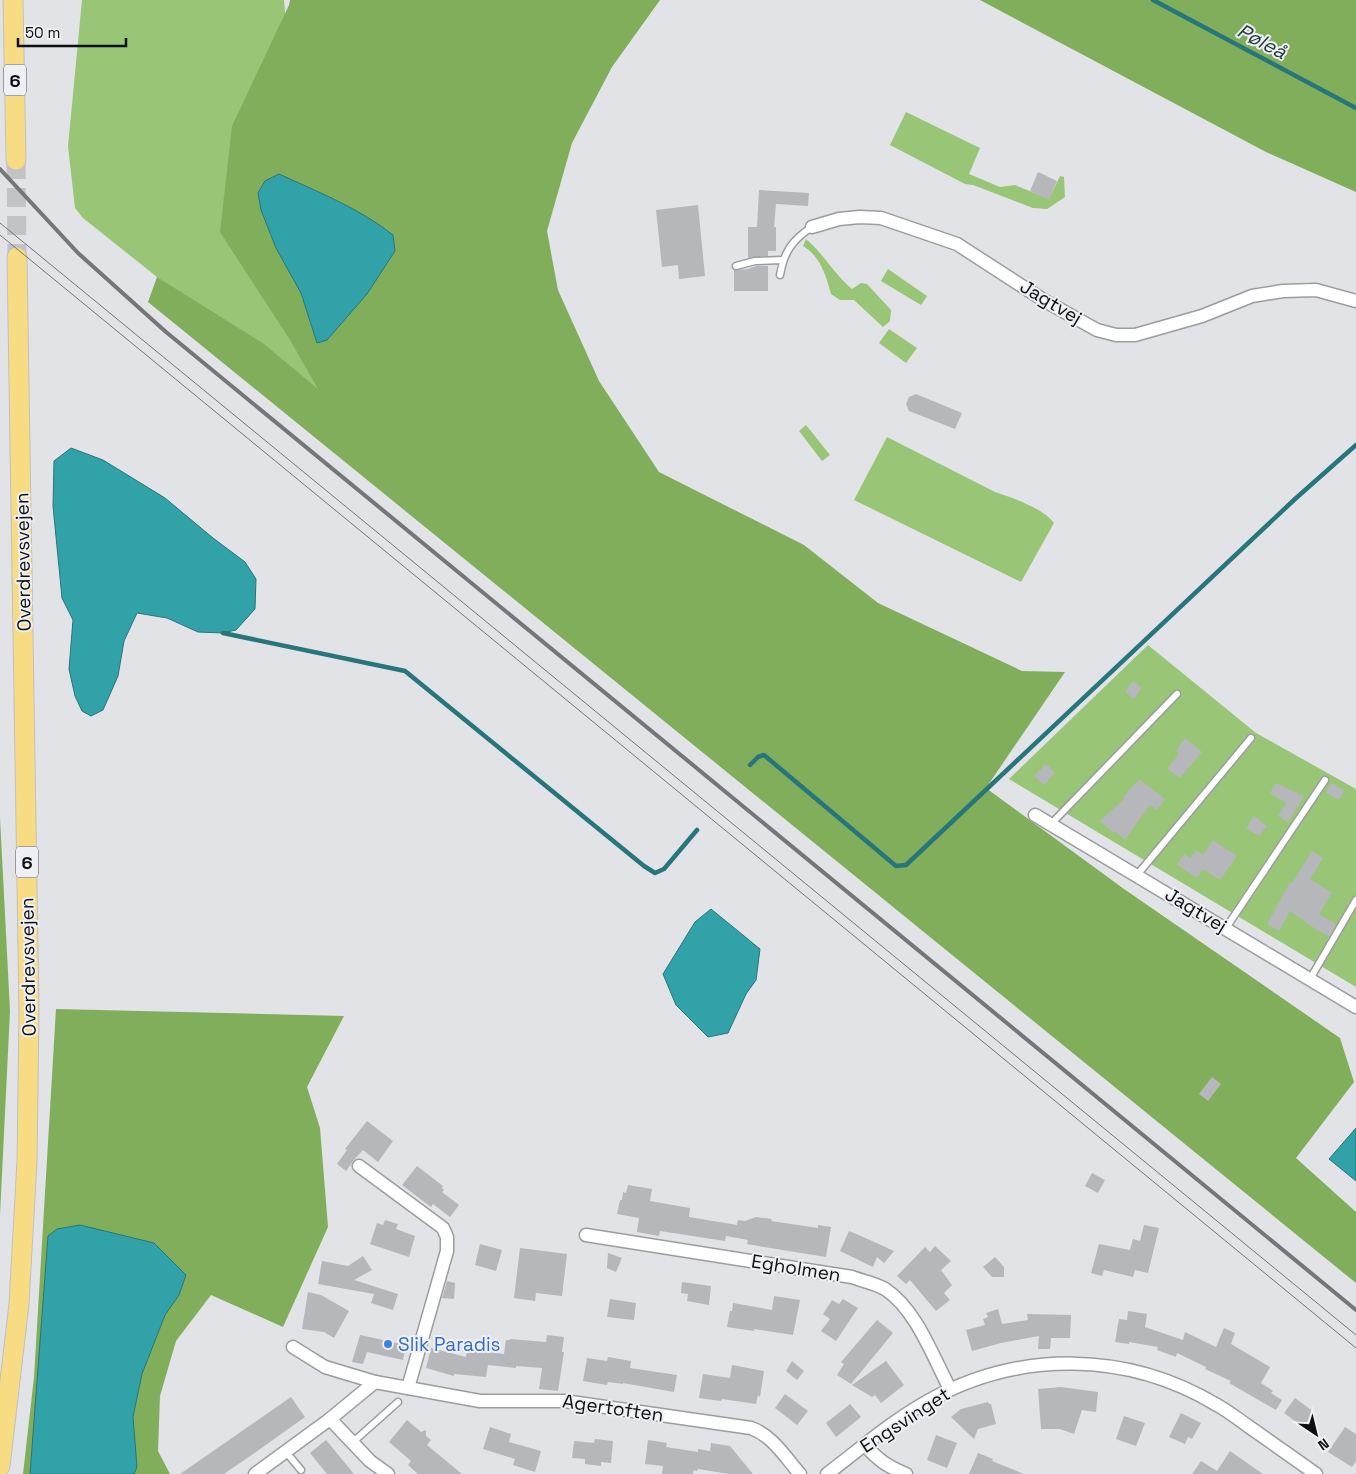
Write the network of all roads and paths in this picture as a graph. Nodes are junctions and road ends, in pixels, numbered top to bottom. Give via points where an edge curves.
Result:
1 (13, 0) edge
2 (16, 160) tunnel mouth
3 (812, 227) joint
4 (17, 257) tunnel mouth
5 (783, 260) junction
6 (736, 266) dead end
7 (780, 275) dead end
8 (1356, 301) edge
9 (1176, 694) dead end
10 (1251, 738) dead end
11 (1325, 780) dead end
12 (1036, 815) dead end
13 (1051, 824) junction
14 (1136, 875) junction
15 (1356, 900) edge
16 (1226, 928) junction
17 (1310, 979) junction
18 (1356, 1006) edge
19 (359, 1166) dead end
20 (586, 1235) dead end
21 (293, 1347) dead end
22 (375, 1382) junction
23 (408, 1388) junction
24 (950, 1389) junction
25 (398, 1402) dead end
26 (330, 1419) junction
27 (352, 1442) junction
28 (865, 1445) junction
29 (286, 1452) junction
30 (0, 1466) edge
31 (301, 1470) dead end
32 (256, 1474) edge
33 (388, 1474) edge
34 (800, 1474) edge
35 (827, 1474) edge
36 (906, 1474) edge
37 (1316, 1474) edge

1 - 2 main road, 6
3 - 5 lane, Jagtvej via 797,237
3 - 8 street, Jagtvej via 839,219 881,218 957,244 1046,301 1097,330 1116,335 1135,335 1202,316 1252,296 1283,291 1316,290
4 - 30 main road, Overdrevsvejen / 6 via 29,1022 27,1161 19,1304
5 - 6 lane via 755,261
5 - 7 lane, Jagtvej
9 - 13 lane
10 - 14 lane
11 - 16 lane
12 - 13 street, Jagtvej
13 - 14 street, Jagtvej
14 - 16 street, Jagtvej
15 - 17 lane
16 - 17 street, Jagtvej
17 - 18 street, Jagtvej
19 - 23 street via 443,1228 447,1237 447,1251
20 - 24 street, Egholmen via 852,1277 883,1288 910,1312
21 - 22 street, Agertoften via 325,1367
22 - 23 street, Agertoften
22 - 26 street
23 - 34 street, Agertoften via 480,1401 564,1400 751,1428 770,1438
24 - 28 street, Engsvinget via 908,1413
24 - 37 street, Engsvinget via 992,1373 1034,1365 1077,1363 1126,1368 1216,1404
25 - 27 lane
26 - 27 street
26 - 29 street
27 - 33 street
28 - 35 street, Engsvinget
28 - 36 street via 876,1458
29 - 31 lane
29 - 32 street

